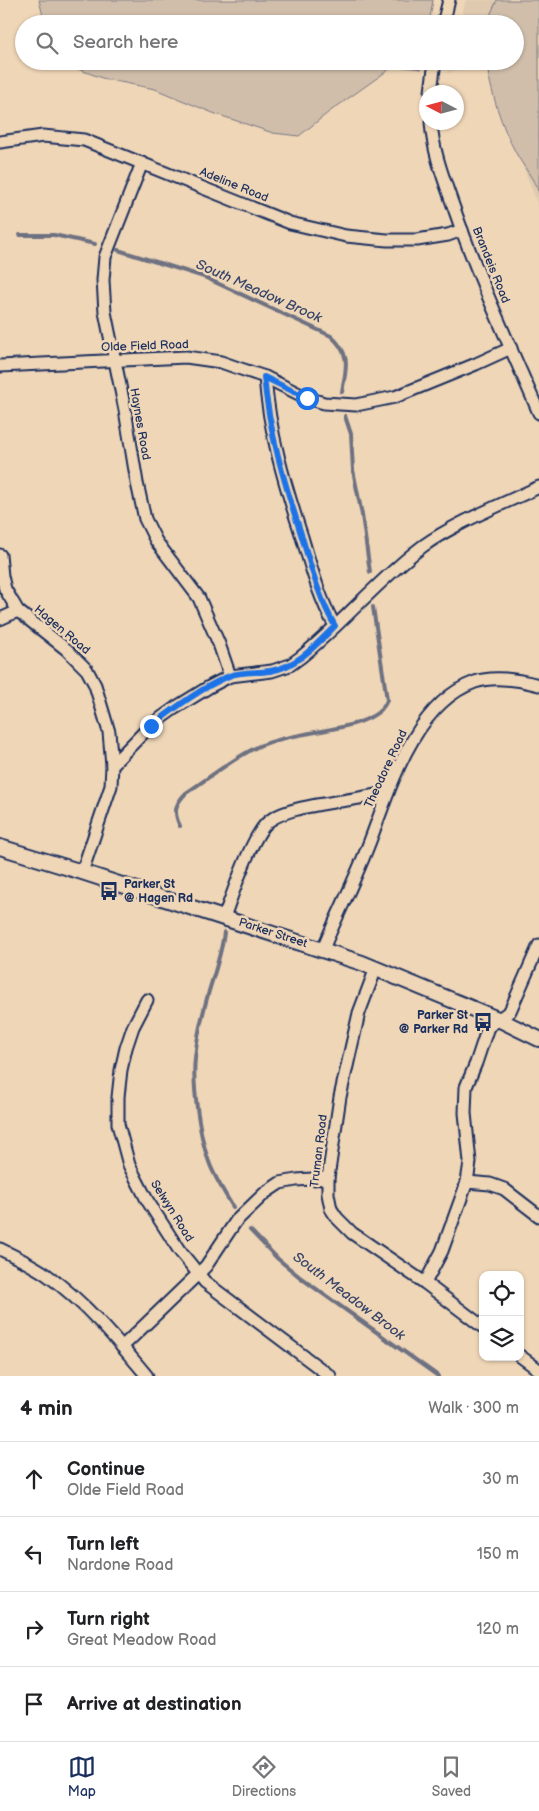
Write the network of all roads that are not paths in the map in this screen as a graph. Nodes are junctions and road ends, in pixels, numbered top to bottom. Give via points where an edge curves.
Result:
1 (449, 0) edge
2 (445, 15) edge
3 (434, 70) edge
4 (432, 85) edge
5 (432, 130) edge
6 (0, 142) edge
7 (142, 163) junction
8 (462, 230) junction
9 (511, 348) junction
10 (114, 360) junction
11 (0, 366) edge
12 (264, 377) junction
13 (539, 412) edge
14 (539, 487) edge
15 (0, 555) edge
16 (18, 611) junction
17 (0, 619) edge
18 (335, 626) junction
19 (230, 676) junction
20 (539, 685) edge
21 (112, 765) junction
22 (387, 792) junction
23 (0, 847) edge
24 (82, 872) junction
25 (224, 918) junction
26 (539, 945) edge
27 (323, 949) junction
28 (376, 968) junction
29 (147, 1000) dead end
30 (500, 1020) junction
31 (539, 1039) edge
32 (328, 1178) junction
33 (467, 1182) junction
34 (539, 1216) edge
35 (0, 1249) edge
36 (198, 1274) junction
37 (425, 1284) junction
38 (479, 1324) edge
39 (122, 1347) junction
40 (524, 1359) edge
41 (539, 1370) edge
42 (147, 1376) edge
43 (330, 1376) edge

1 - 2 street
3 - 4 street
5 - 8 street, Brandeis Road via 436,156
6 - 7 street, Adeline Road via 43,136 76,139
7 - 8 street, Adeline Road via 290,223 346,236 417,240
7 - 10 street, Haynes Road via 105,257 105,312
8 - 9 street, Brandeis Road
9 - 12 street, Olde Field Road via 395,397 356,405 307,398
9 - 13 street, Brandeis Road
10 - 11 street, Olde Field Road
10 - 12 street, Olde Field Road via 186,357 221,362
10 - 19 street, Haynes Road via 145,519 156,541 199,598
12 - 18 street via 284,481 324,606
14 - 18 street via 424,546
15 - 16 street, Hagen Road via 5,589
16 - 17 street
16 - 21 street, Hagen Road via 87,670 95,685 109,732
18 - 19 street via 290,665 272,671
19 - 21 street via 151,726
20 - 22 street, Theodore Road via 493,679 460,689 439,704 425,722
21 - 24 street, Hagen Road via 111,786
22 - 25 street via 306,807 269,821 259,832
22 - 27 street, Theodore Road via 369,844
23 - 24 main road, Parker Street
24 - 25 main road, Parker Street
25 - 27 main road, Parker Street
26 - 30 street via 510,1011
27 - 28 main road, Parker Street
28 - 30 main road, Parker Street
28 - 32 street, Truman Road via 359,1013 348,1059
29 - 36 street, Selwyn Road via 126,1048 118,1097 118,1124 129,1165 147,1200
30 - 31 main road, Parker Street
30 - 33 street via 488,1027 466,1087 470,1162
32 - 36 street via 280,1183 264,1193 236,1221
32 - 37 street, Truman Road via 331,1208 337,1218 352,1233
33 - 34 street via 504,1189
33 - 37 street via 442,1251
35 - 39 street via 46,1274 73,1295
36 - 39 street
36 - 43 street, Selwyn Road
37 - 38 street, Truman Road
39 - 42 street
40 - 41 street

